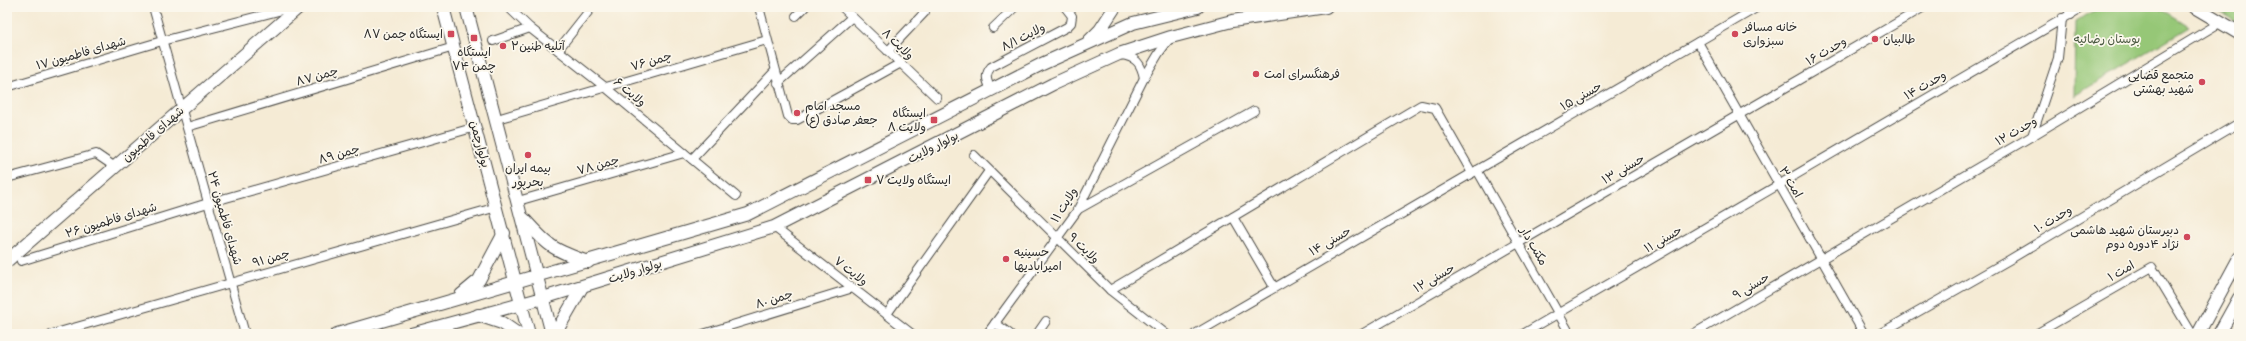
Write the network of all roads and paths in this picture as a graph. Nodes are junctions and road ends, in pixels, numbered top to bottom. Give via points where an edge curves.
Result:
1 (152, 7) edge
2 (294, 7) edge
3 (299, 7) edge
4 (443, 7) edge
5 (466, 7) edge
6 (508, 7) edge
7 (592, 7) edge
8 (805, 7) edge
9 (842, 7) edge
10 (1015, 7) edge
11 (1064, 7) edge
12 (1115, 7) edge
13 (1165, 7) edge
14 (1195, 7) edge
15 (1326, 7) edge
16 (1758, 7) edge
17 (1924, 7) edge
18 (2083, 7) edge
19 (2195, 7) edge
20 (761, 9) edge
21 (2069, 11) edge
22 (925, 12) dead end
23 (796, 16) dead end
24 (852, 17) junction
25 (2062, 18) junction
26 (2221, 22) junction
27 (530, 28) junction
28 (993, 28) dead end
29 (2239, 33) edge
30 (1171, 37) junction
31 (767, 40) junction
32 (162, 41) junction
33 (493, 41) dead end
34 (1698, 42) junction
35 (1085, 45) junction
36 (454, 48) junction
37 (558, 50) junction
38 (888, 51) junction
39 (1119, 54) junction
40 (901, 63) junction
41 (775, 71) junction
42 (1144, 78) junction
43 (778, 83) junction
44 (7, 87) edge
45 (605, 87) junction
46 (991, 90) junction
47 (937, 98) dead end
48 (182, 109) junction
49 (1254, 111) dead end
50 (1739, 115) junction
51 (497, 119) junction
52 (2239, 123) edge
53 (186, 127) junction
54 (476, 127) junction
55 (2032, 136) junction
56 (684, 153) junction
57 (974, 155) dead end
58 (692, 159) junction
59 (115, 167) junction
60 (989, 171) junction
61 (1475, 171) junction
62 (7, 178) edge
63 (1779, 185) junction
64 (736, 196) dead end
65 (518, 201) junction
66 (208, 203) junction
67 (497, 207) junction
68 (1077, 210) junction
69 (522, 216) junction
70 (1233, 217) junction
71 (774, 227) junction
72 (504, 233) junction
73 (1057, 238) junction
74 (1518, 243) junction
75 (1821, 258) junction
76 (2239, 258) edge
77 (21, 260) dead end
78 (7, 261) edge
79 (588, 262) junction
80 (537, 275) junction
81 (517, 280) junction
82 (231, 282) junction
83 (582, 287) junction
84 (1274, 287) junction
85 (853, 288) junction
86 (1110, 290) junction
87 (457, 298) junction
88 (543, 298) junction
89 (2239, 298) edge
90 (521, 304) junction
91 (1558, 313) junction
92 (886, 314) junction
93 (478, 315) junction
94 (1046, 321) dead end
95 (995, 323) junction
96 (2193, 333) edge
97 (52, 334) edge
98 (245, 334) edge
99 (337, 334) edge
100 (411, 334) edge
101 (518, 334) edge
102 (529, 334) edge
103 (553, 334) edge
104 (703, 334) edge
105 (912, 334) edge
106 (987, 334) edge
107 (1010, 334) edge
108 (1037, 334) edge
109 (1166, 334) edge
110 (1195, 334) edge
111 (1362, 334) edge
112 (1523, 334) edge
113 (1570, 334) edge
114 (1693, 334) edge
115 (1864, 334) edge
116 (1879, 334) edge
117 (2036, 334) edge
118 (2219, 334) edge

1 - 32 street
2 - 32 street, شهدای فاطمیون ۱۷
3 - 48 main road, شهدای فاطمیون
4 - 36 main road, بولوارچمن
5 - 51 main road, بولوارچمن
6 - 27 street, ولایت ۶
7 - 37 street
8 - 23 street
9 - 24 street, ولایت ۸
10 - 28 street
11 - 46 street, ولایت ۸/۱ via 1072,16 1071,23 987,71 986,77
12 - 35 main road via 1100,30
13 - 14 main road
14 - 35 main road, بولوار ولایت via 1134,23
15 - 30 main road, بولوار ولایت via 1232,21
16 - 34 street, حسنی ۱۵
17 - 50 street, وحدت ۱۶
18 - 21 street, وحدت ۱۴
19 - 26 main road
20 - 31 street
21 - 25 street, وحدت ۱۴
22 - 38 street
24 - 38 street, ولایت ۸
24 - 43 street
25 - 55 street via 2058,58
25 - 63 street, وحدت ۱۴
26 - 29 main road
26 - 55 street, وحدت ۱۲
27 - 33 street
27 - 37 street, ولایت ۶
30 - 39 main road, بولوار ولایت
30 - 42 street, ولایت ۱۱
31 - 41 street
31 - 45 street, چمن ۷۶
32 - 44 street, شهدای فاطمیون ۱۷
32 - 48 street
34 - 50 street, امت ۳
34 - 61 street, حسنی ۱۵
35 - 46 main road, بولوار ولایت
36 - 53 street, چمن ۸۷
36 - 54 main road, بولوارچمن
37 - 45 street, ولایت ۶
38 - 40 street, ولایت ۸
39 - 42 street via 1132,56 1139,62
39 - 71 main road, بولوار ولایت via 1053,84
40 - 43 street via 796,120 788,116
40 - 47 street, ولایت ۸
41 - 43 street
41 - 58 street
42 - 68 street, ولایت ۱۱
45 - 51 street, چمن ۷۶
45 - 56 street, ولایت ۶
46 - 79 main road, بولوار ولایت via 761,209
48 - 53 street, شهدای فاطمیون ۲۴
48 - 59 main road, شهدای فاطمیون
49 - 68 street
50 - 63 street, امت ۳
50 - 74 street, حسنی ۱۳
51 - 65 main road, بولوارچمن
52 - 116 street, وحدت ۱۰
53 - 66 street, شهدای فاطمیون ۲۴
54 - 66 street, چمن ۸۹
54 - 67 main road, بولوارچمن
55 - 75 street, وحدت ۱۲
56 - 58 street, ولایت ۶
56 - 65 street, چمن ۷۸
57 - 60 street, ولایت ۹
58 - 64 street, ولایت ۶
59 - 62 street via 96,154
59 - 78 main road, شهدای فاطمیون
60 - 73 street, ولایت ۹
60 - 92 street
61 - 70 street, مکتب دار via 1435,108 1421,106
61 - 74 street, مکتب دار
61 - 84 street, حسنی ۱۴
63 - 75 street, امت ۳
63 - 91 street, حسنی ۱۱
65 - 69 main road, بولوارچمن
66 - 77 street, شهدای فاطمیون ۲۶
66 - 82 street, شهدای فاطمیون ۲۴
67 - 72 main road, بولوارچمن
67 - 82 street, چمن ۹۱
68 - 73 street, ولایت ۱۱
69 - 79 main road via 545,243 560,252
69 - 80 main road, بولوارچمن
70 - 84 street
70 - 86 street
71 - 83 main road, بولوار ولایت
71 - 85 street, ولایت ۷
72 - 81 main road, بولوارچمن
72 - 87 main road via 478,280
73 - 86 street, ولایت ۹
73 - 95 street, ولایت ۱۱
74 - 91 street, مکتب دار
74 - 111 street, حسنی ۱۲
75 - 114 street, حسنی ۹
75 - 115 street, امت ۳
76 - 96 main road
79 - 80 main road, بولوار ولایت
80 - 81 main road, بولوار ولایت
80 - 88 main road, بولوارچمن
81 - 87 main road
81 - 90 main road, بولوارچمن
82 - 97 street, چمن ۹۱
82 - 98 street, شهدای فاطمیون ۲۴
83 - 88 main road, بولوار ولایت
83 - 103 main road
84 - 110 street, حسنی ۱۴
85 - 92 street, ولایت ۷
85 - 104 street, چمن ۸۰
86 - 109 street, ولایت ۹
87 - 99 main road
88 - 90 main road, بولوار ولایت
88 - 103 main road
89 - 118 main road
90 - 93 main road
90 - 102 main road
91 - 112 street, حسنی ۱۱
91 - 113 street, مکتب دار
92 - 105 street, ولایت ۷
93 - 100 main road
93 - 101 main road via 502,323
94 - 108 street
95 - 106 street, ولایت ۱۱
95 - 107 street
96 - 117 street, امت ۱ via 2152,267

